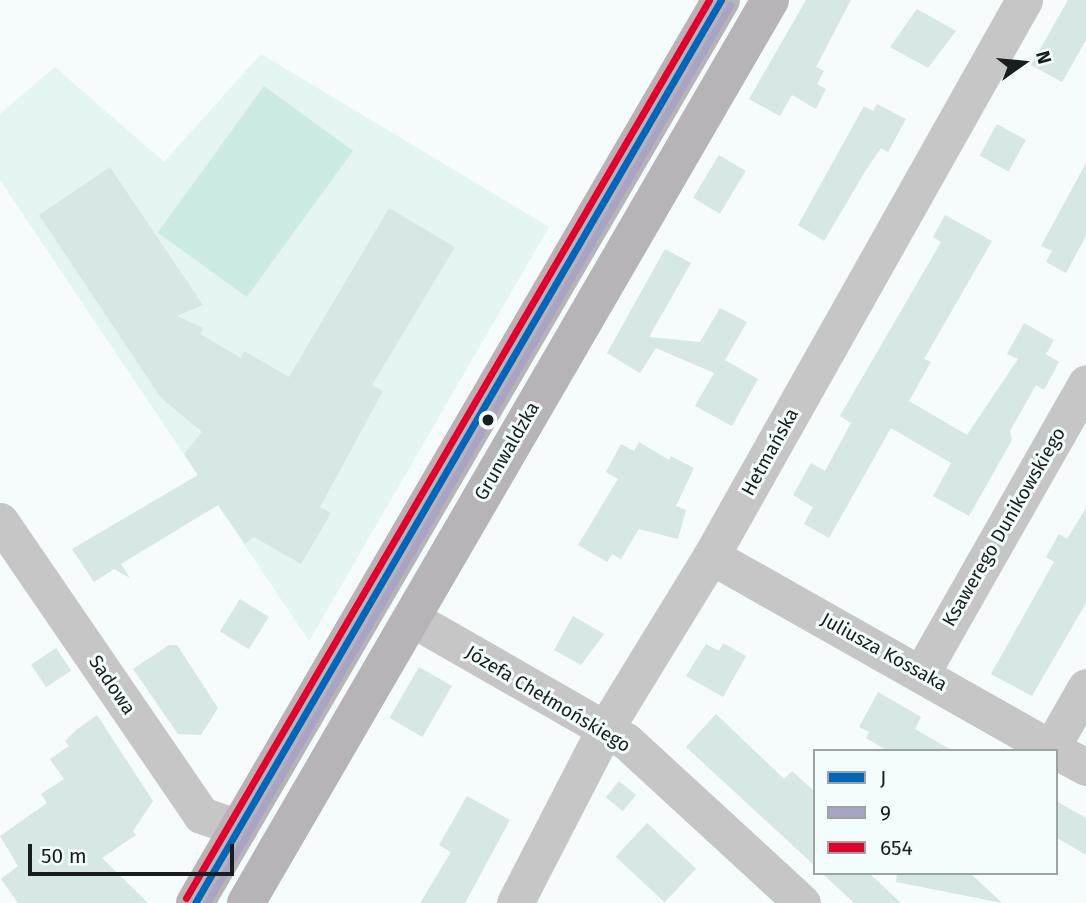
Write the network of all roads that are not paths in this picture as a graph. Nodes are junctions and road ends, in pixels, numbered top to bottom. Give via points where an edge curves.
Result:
1 (721, 0) edge
2 (770, 0) edge
3 (1024, 0) edge
4 (1086, 383) edge
5 (0, 521) edge
6 (711, 556) junction
7 (411, 618) junction
8 (922, 672) junction
9 (1086, 687) edge
10 (605, 729) junction
11 (1052, 749) edge
12 (1055, 749) edge
13 (1058, 752) edge
14 (1086, 768) edge
15 (239, 828) junction
16 (195, 903) edge
17 (246, 903) edge
18 (515, 903) edge
19 (802, 903) edge

1 - 15 main road
2 - 7 main road, Grunwaldzka
3 - 6 street, Hetmańska
4 - 8 street, Ksawerego Dunikowskiego
5 - 15 street, Sadowa via 201,815
6 - 8 street, Juliusza Kossaka
6 - 10 street, Hetmańska
7 - 10 street, Józefa Chełmońskiego
7 - 17 main road, Grunwaldzka
8 - 11 street, Juliusza Kossaka
9 - 12 street
10 - 18 street, Hetmańska
10 - 19 street, Józefa Chełmońskiego via 626,741
13 - 14 street, Juliusza Kossaka
15 - 16 main road

